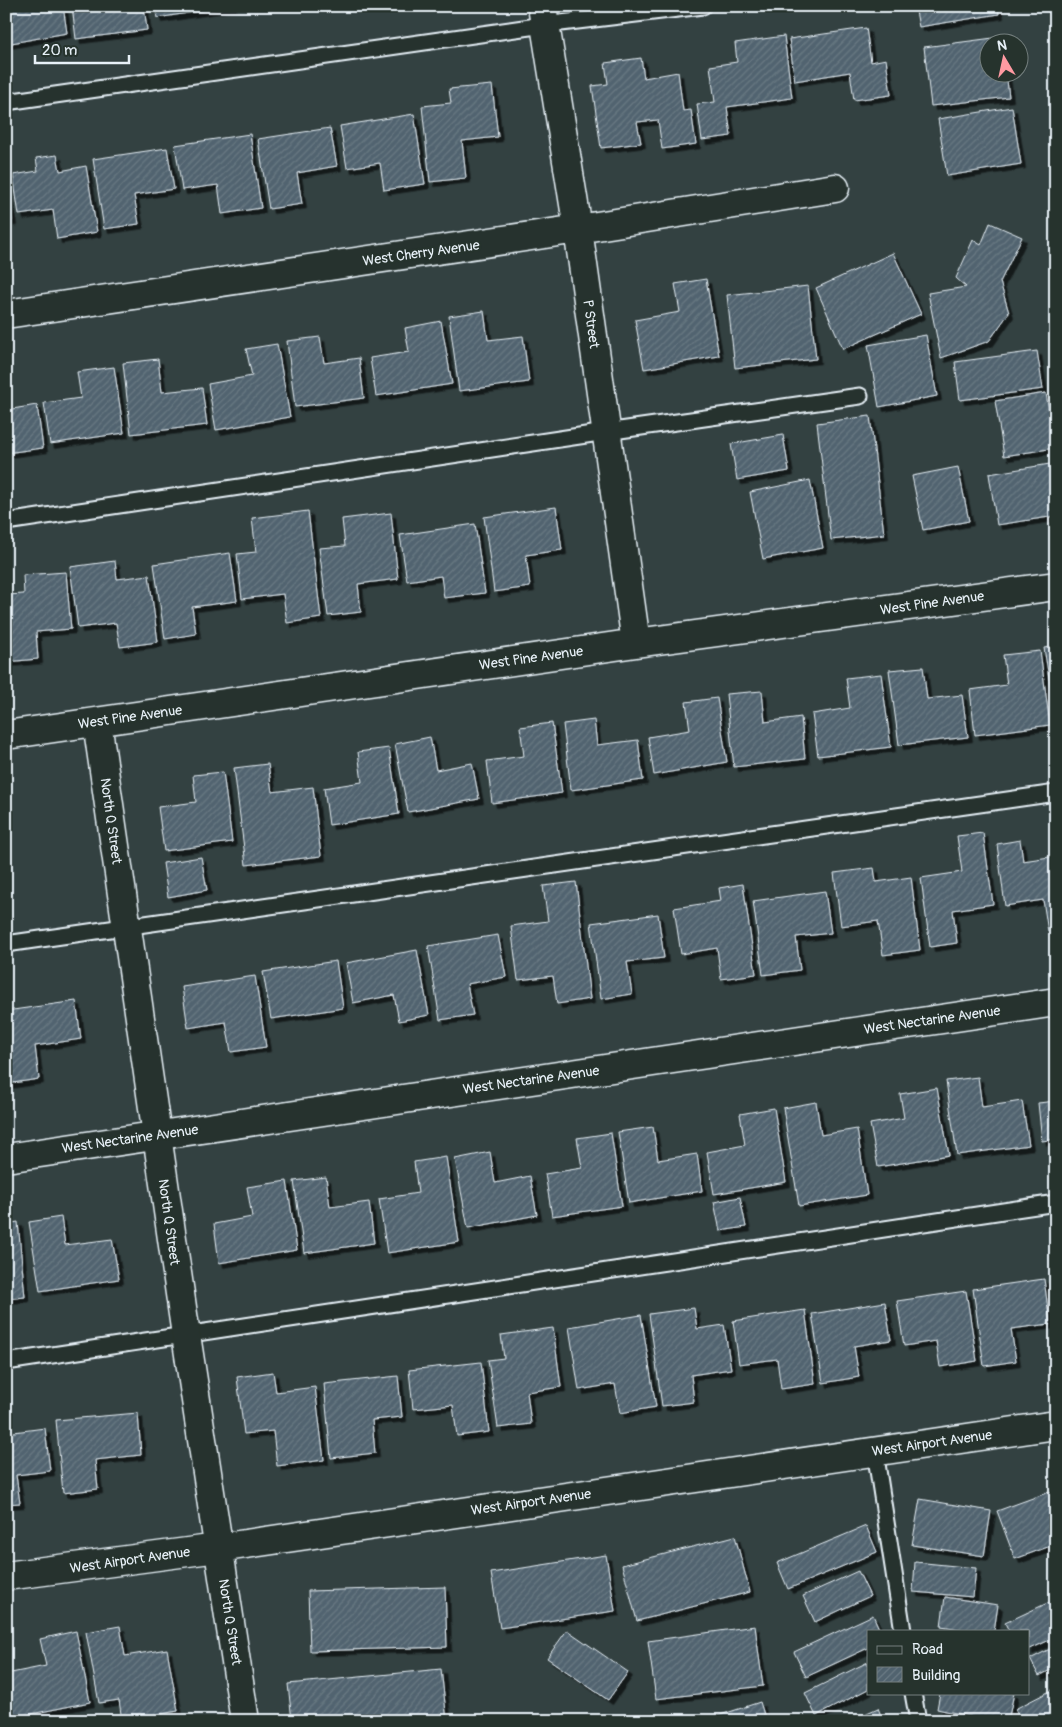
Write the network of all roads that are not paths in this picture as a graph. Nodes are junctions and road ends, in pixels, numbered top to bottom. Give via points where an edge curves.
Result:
1 (703, 6) edge
2 (543, 16) edge
3 (6, 102) edge
4 (835, 188) dead end
5 (578, 230) junction
6 (6, 314) edge
7 (860, 396) dead end
8 (606, 432) junction
9 (6, 522) edge
10 (1056, 586) edge
11 (636, 643) junction
12 (97, 722) junction
13 (6, 735) edge
14 (1056, 793) edge
15 (126, 927) junction
16 (6, 944) edge
17 (1056, 1002) edge
18 (156, 1136) junction
19 (6, 1158) edge
20 (1056, 1203) edge
21 (186, 1335) junction
22 (6, 1362) edge
23 (1056, 1425) edge
24 (875, 1451) junction
25 (218, 1548) junction
26 (6, 1576) edge
27 (903, 1630) edge
28 (913, 1694) edge
29 (245, 1721) edge
30 (918, 1721) edge

1 - 2 lane
2 - 3 lane
2 - 5 street, P Street
4 - 5 street, West Cherry Avenue
5 - 6 street, West Cherry Avenue
5 - 8 street, P Street
7 - 8 lane
8 - 9 lane
8 - 11 street, P Street
10 - 11 street, West Pine Avenue
11 - 12 street, West Pine Avenue
12 - 13 street, West Pine Avenue
12 - 15 street, North Q Street
14 - 15 lane
15 - 16 lane
15 - 18 street, North Q Street
17 - 18 street, West Nectarine Avenue
18 - 19 street, West Nectarine Avenue
18 - 21 street, North Q Street
20 - 21 lane
21 - 22 lane
21 - 25 street, North Q Street
23 - 24 street, West Airport Avenue
24 - 25 street, West Airport Avenue
24 - 27 lane
25 - 26 street, West Airport Avenue
25 - 29 street, North Q Street
28 - 30 lane

